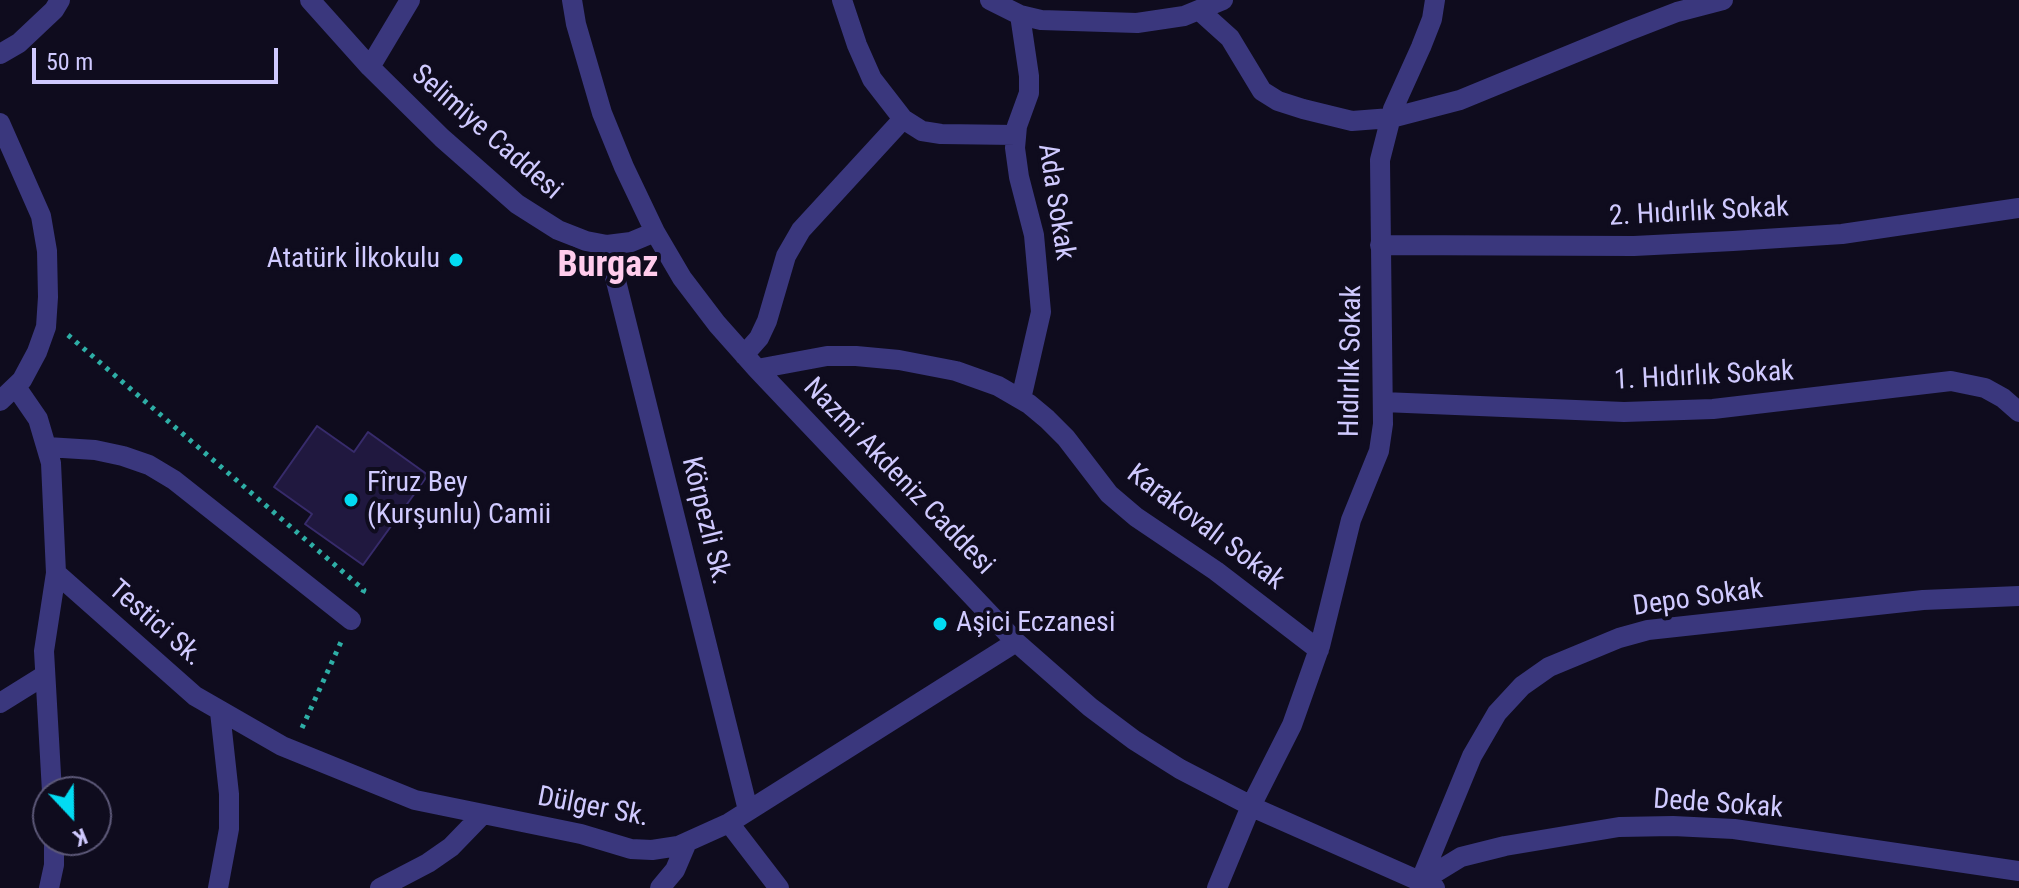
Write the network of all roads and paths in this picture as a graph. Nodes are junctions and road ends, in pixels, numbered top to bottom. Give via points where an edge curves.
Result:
1 (60, 0) edge
2 (310, 0) edge
3 (410, 0) edge
4 (572, 0) edge
5 (842, 0) edge
6 (990, 0) edge
7 (1223, 0) edge
8 (1435, 0) edge
9 (1723, 0) edge
10 (1200, 11) junction
11 (1020, 15) junction
12 (0, 54) edge
13 (370, 67) junction
14 (1391, 118) junction
15 (903, 119) junction
16 (0, 123) edge
17 (1016, 135) junction
18 (2019, 208) edge
19 (655, 232) junction
20 (607, 245) junction
21 (1380, 245) junction
22 (751, 362) junction
23 (16, 387) junction
24 (1021, 399) junction
25 (0, 401) edge
26 (1383, 402) junction
27 (2019, 412) edge
28 (47, 447) junction
29 (56, 573) junction
30 (2019, 596) edge
31 (351, 620) dead end
32 (1016, 642) junction
33 (1319, 650) junction
34 (45, 675) junction
35 (0, 703) edge
36 (220, 712) junction
37 (51, 776) edge
38 (1251, 806) junction
39 (748, 810) junction
40 (482, 815) junction
41 (729, 823) junction
42 (687, 842) junction
43 (54, 856) edge
44 (2019, 871) edge
45 (1428, 885) edge
46 (49, 888) edge
47 (218, 888) edge
48 (380, 888) edge
49 (660, 888) edge
50 (779, 888) edge
51 (1217, 888) edge

1 - 12 street via 19,43
2 - 13 street, Selimiye Caddesi
3 - 13 street
4 - 19 street, Nazmi Akdeniz Caddesi via 602,113
5 - 15 street via 872,79
6 - 11 street
7 - 10 street
8 - 14 street, Hıdırlık Sokak
9 - 14 street via 1677,12 1460,100
10 - 11 street via 1137,23
10 - 14 street via 1230,38 1262,91 1278,101 1352,121
11 - 17 street, Ada Sokak via 1029,84
13 - 20 street, Selimiye Caddesi via 517,204 558,230
14 - 21 street, Hıdırlık Sokak via 1380,160
15 - 17 street via 922,131 941,134
15 - 22 street via 801,230 786,256
16 - 23 street via 41,216 47,251 46,327
17 - 24 street, Ada Sokak via 1041,312
18 - 21 street, 2. Hıdırlık Sokak via 1842,234 1733,241
19 - 20 street, Selimiye Caddesi
19 - 22 street, Nazmi Akdeniz Caddesi via 682,278
20 - 39 street, Körpezli Sk.
21 - 26 street, Hıdırlık Sokak
22 - 24 street, Karakovalı Sokak via 827,356 899,360 956,371
22 - 32 street, Nazmi Akdeniz Caddesi
23 - 25 street
23 - 28 street via 38,419
24 - 33 street, Karakovalı Sokak via 1066,438 1118,502
26 - 27 street, 1. Hıdırlık Sokak via 1653,411 1951,381 1985,388
26 - 33 street, Hıdırlık Sokak via 1379,451 1351,520
28 - 29 street
28 - 31 street via 95,450 149,465
29 - 34 street
29 - 36 street, Testici Sk. via 172,677
30 - 45 street, Depo Sokak via 1923,600 1648,630 1549,667 1497,713 1472,756
32 - 38 street, Nazmi Akdeniz Caddesi via 1134,740
32 - 39 street, Dülger Sk.
33 - 38 street, Hıdırlık Sokak via 1292,725
34 - 35 street
34 - 37 street
36 - 40 street, Dülger Sk. via 344,773 415,800
36 - 47 street via 229,817
38 - 45 street, Nazmi Akdeniz Caddesi
38 - 51 street, Hıdırlık Sokak
39 - 41 street, Dülger Sk.
40 - 42 street, Dülger Sk. via 631,849
40 - 48 street via 451,847
41 - 42 street, Dülger Sk.
41 - 50 street
42 - 49 street
43 - 46 street
44 - 45 street, Dede Sokak via 1734,829 1619,827 1461,857

